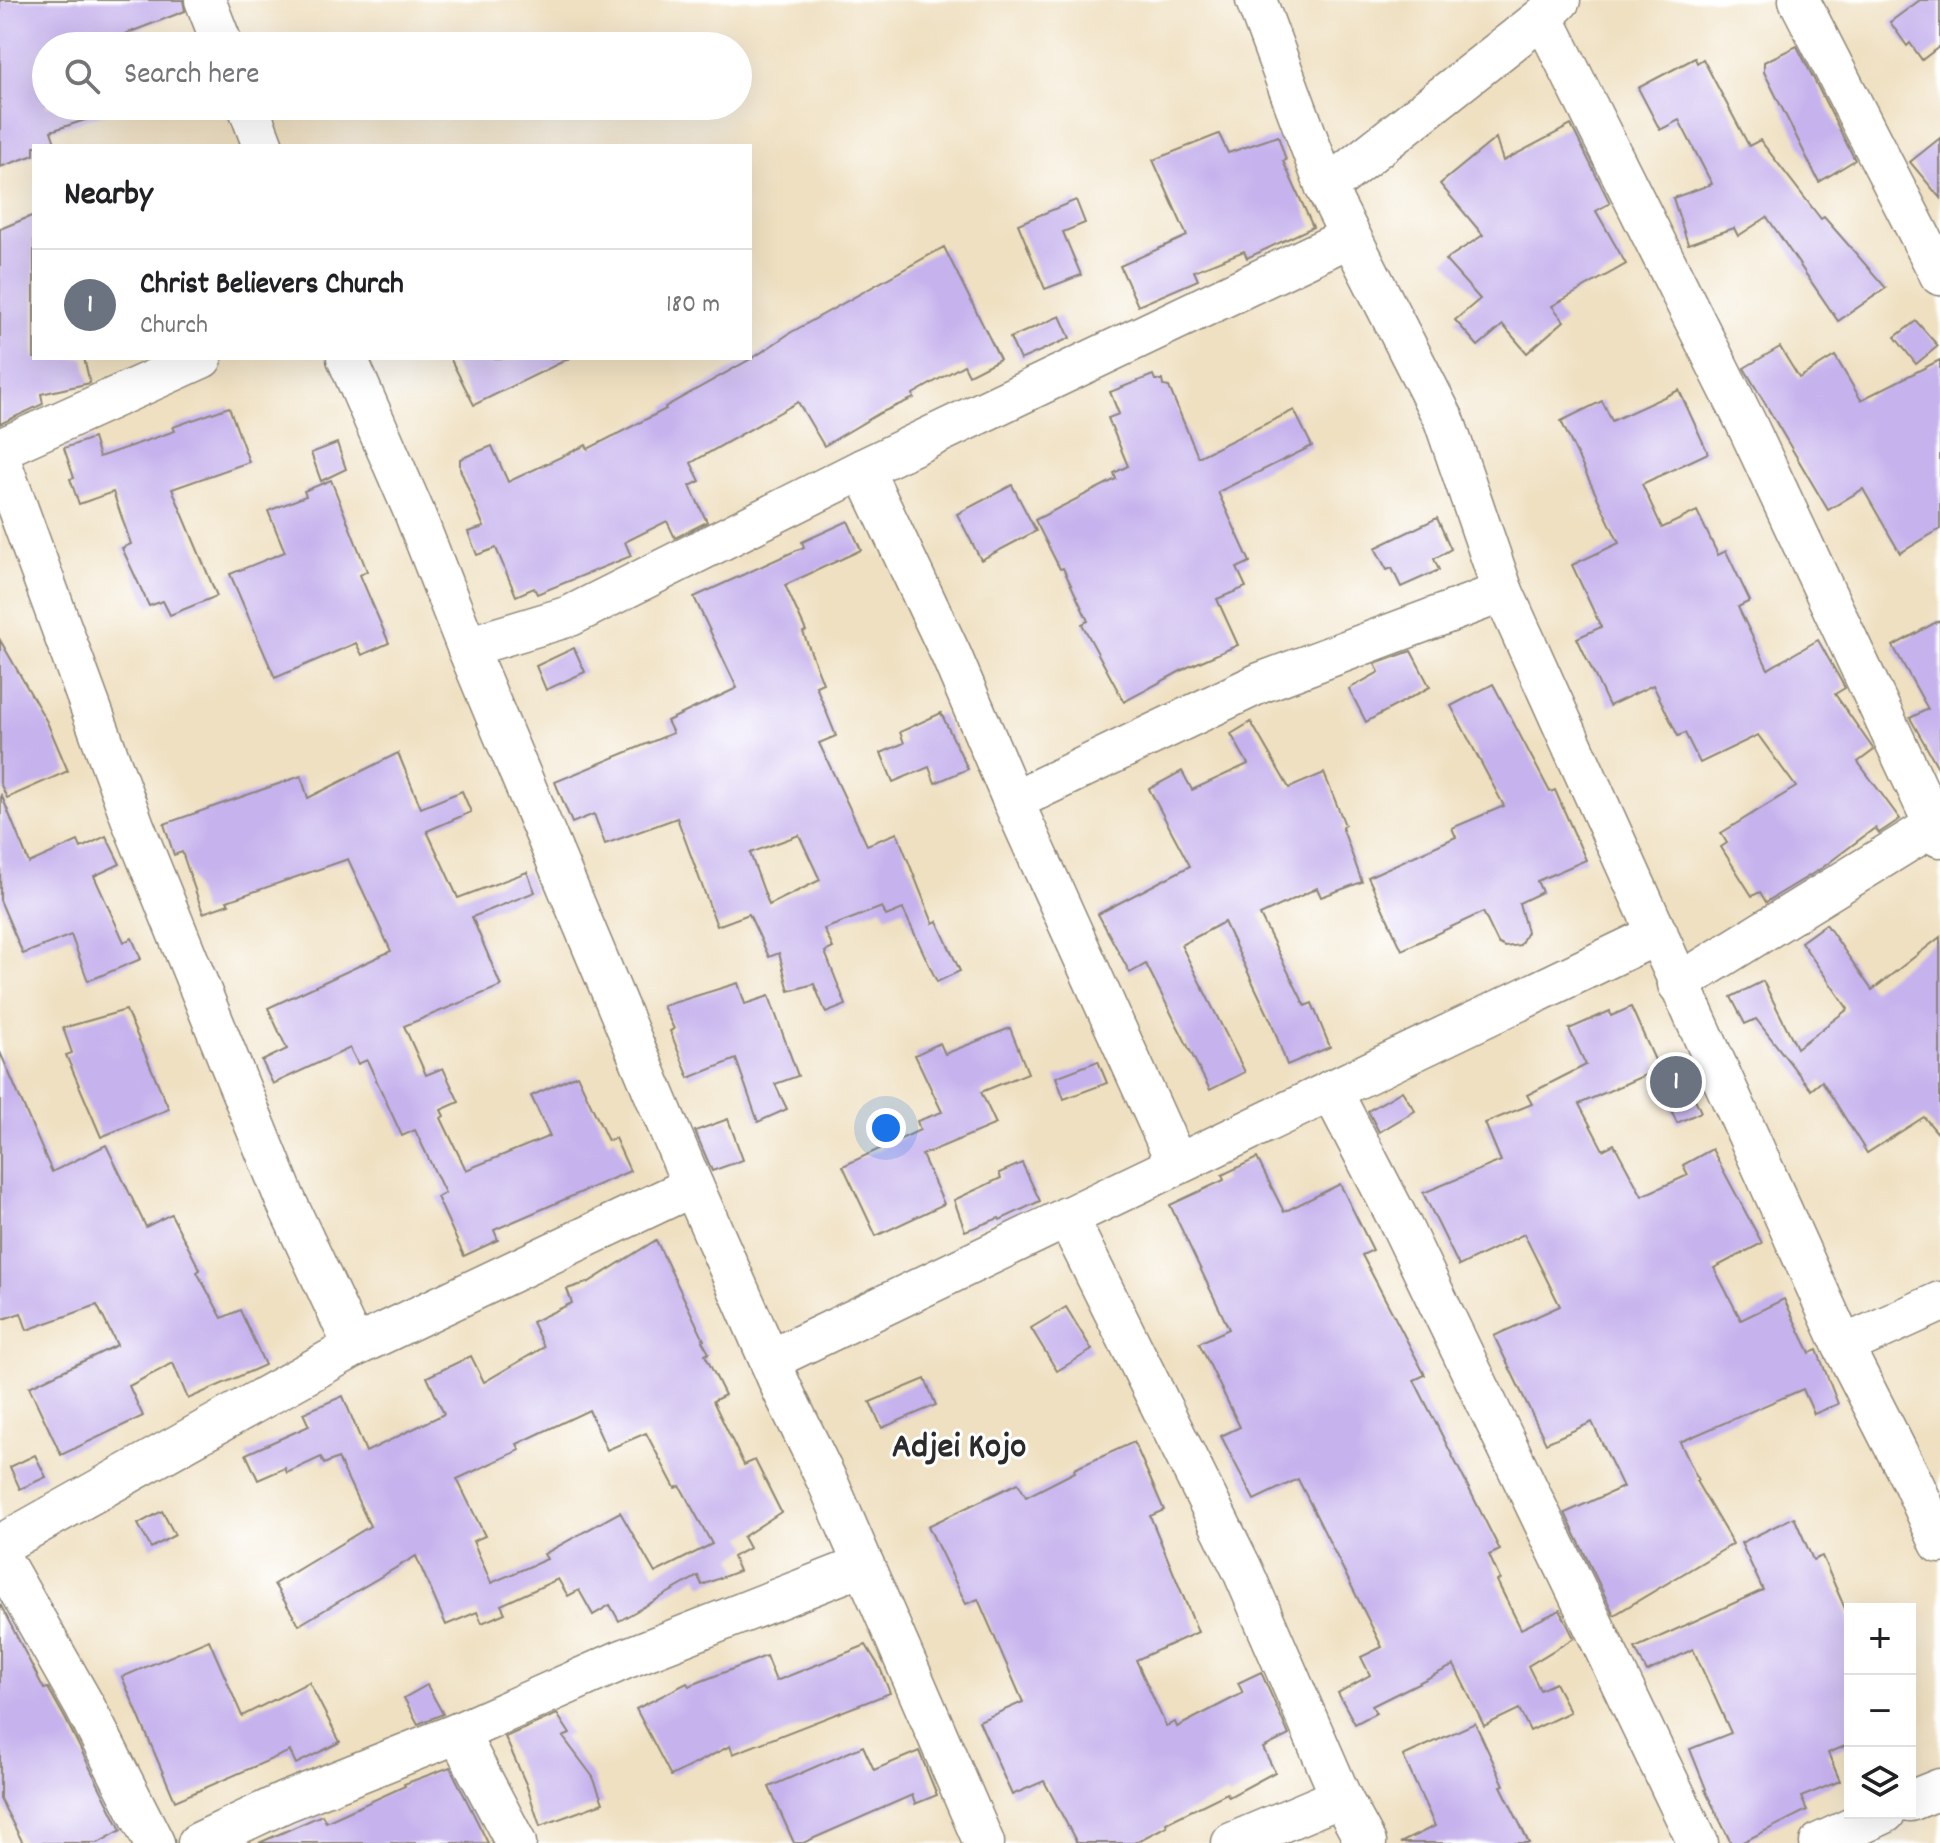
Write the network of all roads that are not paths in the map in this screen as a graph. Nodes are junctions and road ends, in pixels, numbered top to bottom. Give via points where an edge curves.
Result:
1 (205, 0) edge
2 (1256, 0) edge
3 (1799, 0) edge
4 (1551, 9) edge
5 (218, 32) edge
6 (253, 120) edge
7 (262, 144) edge
8 (1326, 188) junction
9 (1350, 237) junction
10 (1940, 275) edge
11 (198, 360) edge
12 (348, 360) edge
13 (0, 449) edge
14 (0, 460) edge
15 (863, 469) junction
16 (1503, 592) junction
17 (467, 647) junction
18 (1013, 801) junction
19 (1934, 812) edge
20 (1658, 934) junction
21 (1678, 984) junction
22 (1331, 1090) junction
23 (1177, 1164) junction
24 (693, 1186) junction
25 (1067, 1217) junction
26 (1940, 1302) edge
27 (1843, 1346) junction
28 (354, 1347) junction
29 (770, 1360) junction
30 (3, 1537) edge
31 (1940, 1543) edge
32 (864, 1565) junction
33 (458, 1733) junction
34 (1940, 1789) edge
35 (1341, 1797) junction
36 (1916, 1799) edge
37 (1872, 1819) edge
38 (154, 1843) edge
39 (198, 1843) edge
40 (516, 1843) edge
41 (984, 1843) edge
42 (1232, 1843) edge
43 (1366, 1843) edge
44 (1698, 1843) edge
45 (1820, 1843) edge

1 - 5 street
2 - 8 street
3 - 10 street
4 - 8 street
4 - 19 street
6 - 7 street
8 - 9 street
9 - 15 street
9 - 16 street via 1444,420
11 - 13 street
12 - 17 street
14 - 28 street via 134,826 285,1199
15 - 17 street via 570,616
15 - 18 street
16 - 18 street via 1260,683
16 - 20 street
17 - 24 street
18 - 23 street
19 - 21 street
20 - 21 street
20 - 22 street
21 - 27 street
22 - 23 street
22 - 44 street
23 - 25 street
24 - 28 street
24 - 29 street
25 - 29 street
25 - 35 street via 1242,1569
26 - 27 street
27 - 31 street
28 - 30 street
29 - 32 street
30 - 38 street
32 - 33 street via 622,1660
32 - 41 street
33 - 39 street
33 - 40 street
34 - 36 street
35 - 42 street
35 - 43 street
37 - 45 street

